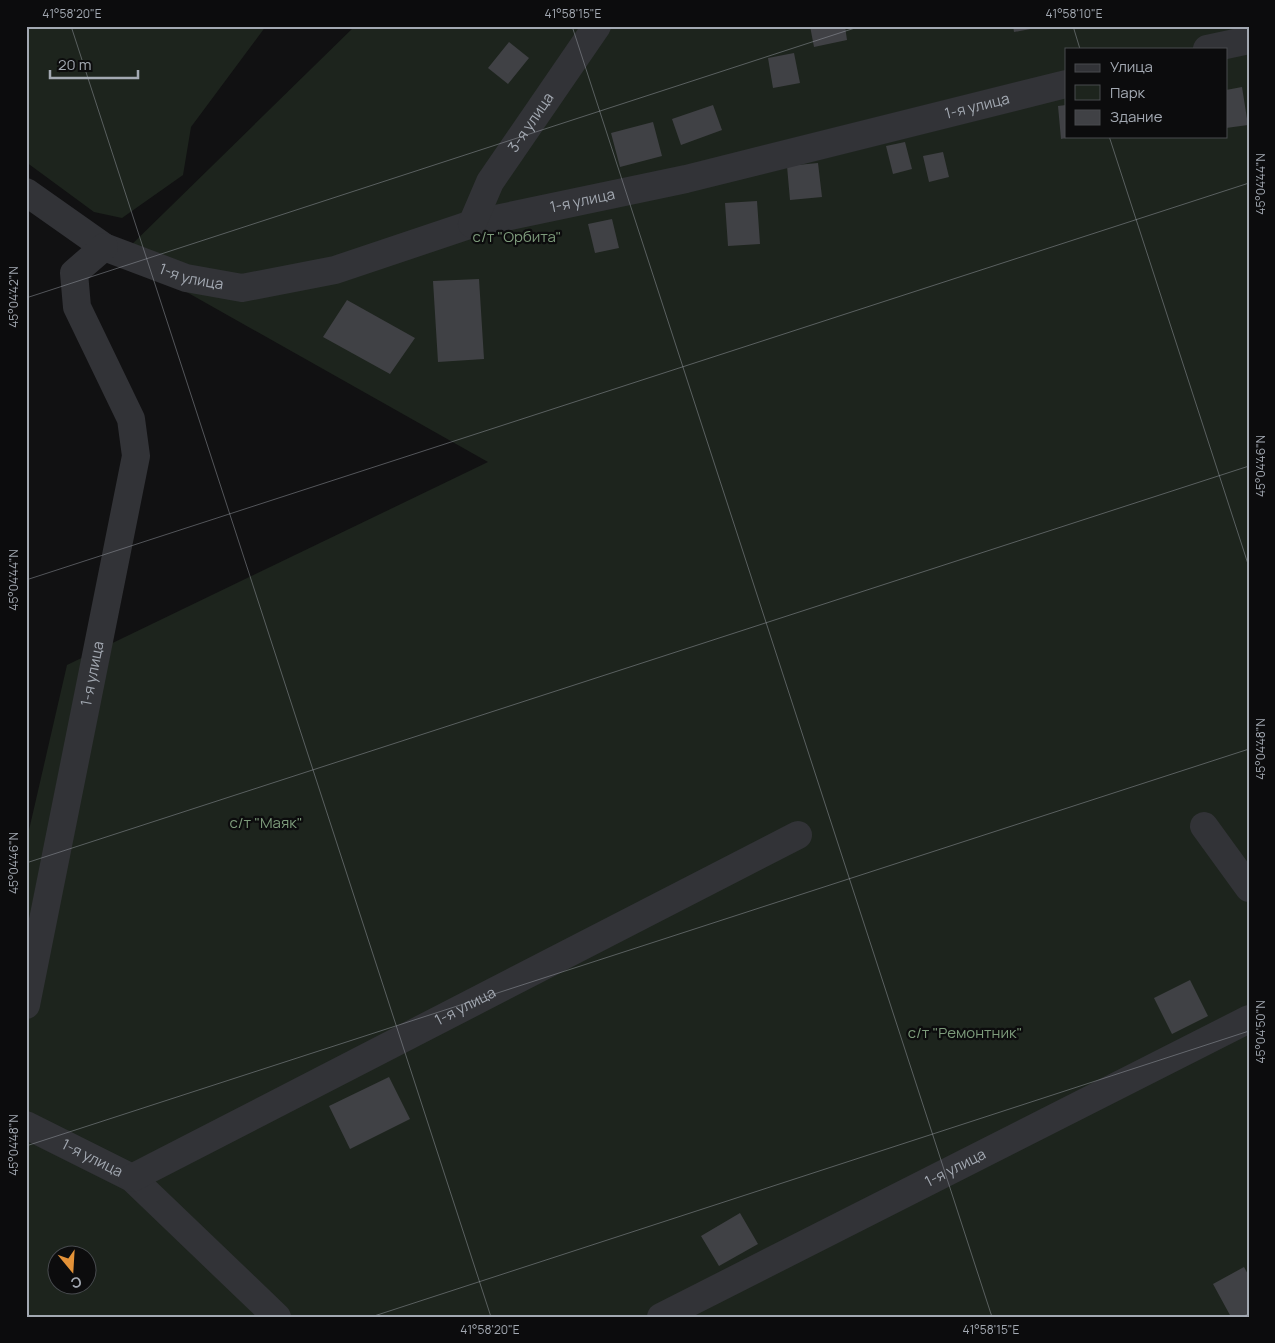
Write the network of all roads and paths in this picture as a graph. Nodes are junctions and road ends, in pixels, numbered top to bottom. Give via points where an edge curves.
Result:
1 (597, 26) edge
2 (1249, 40) edge
3 (1213, 48) edge
4 (1065, 84) edge
5 (26, 192) edge
6 (472, 224) junction
7 (104, 247) junction
8 (1204, 826) dead end
9 (798, 835) dead end
10 (1249, 888) edge
11 (26, 1005) edge
12 (1249, 1018) edge
13 (26, 1125) edge
14 (132, 1178) junction
15 (277, 1317) edge
16 (661, 1317) edge

1 - 6 street, 3-я улица via 490,182
2 - 3 street
4 - 6 street, 1-я улица via 686,179
5 - 7 street, 1-я улица
6 - 7 street, 1-я улица via 334,270 242,288 186,278
7 - 11 street, 1-я улица via 74,273 77,308 130,419 136,456
8 - 10 street
9 - 14 street, 1-я улица
12 - 16 street, 1-я улица
13 - 14 street, 1-я улица
14 - 15 street, 1-я улица

